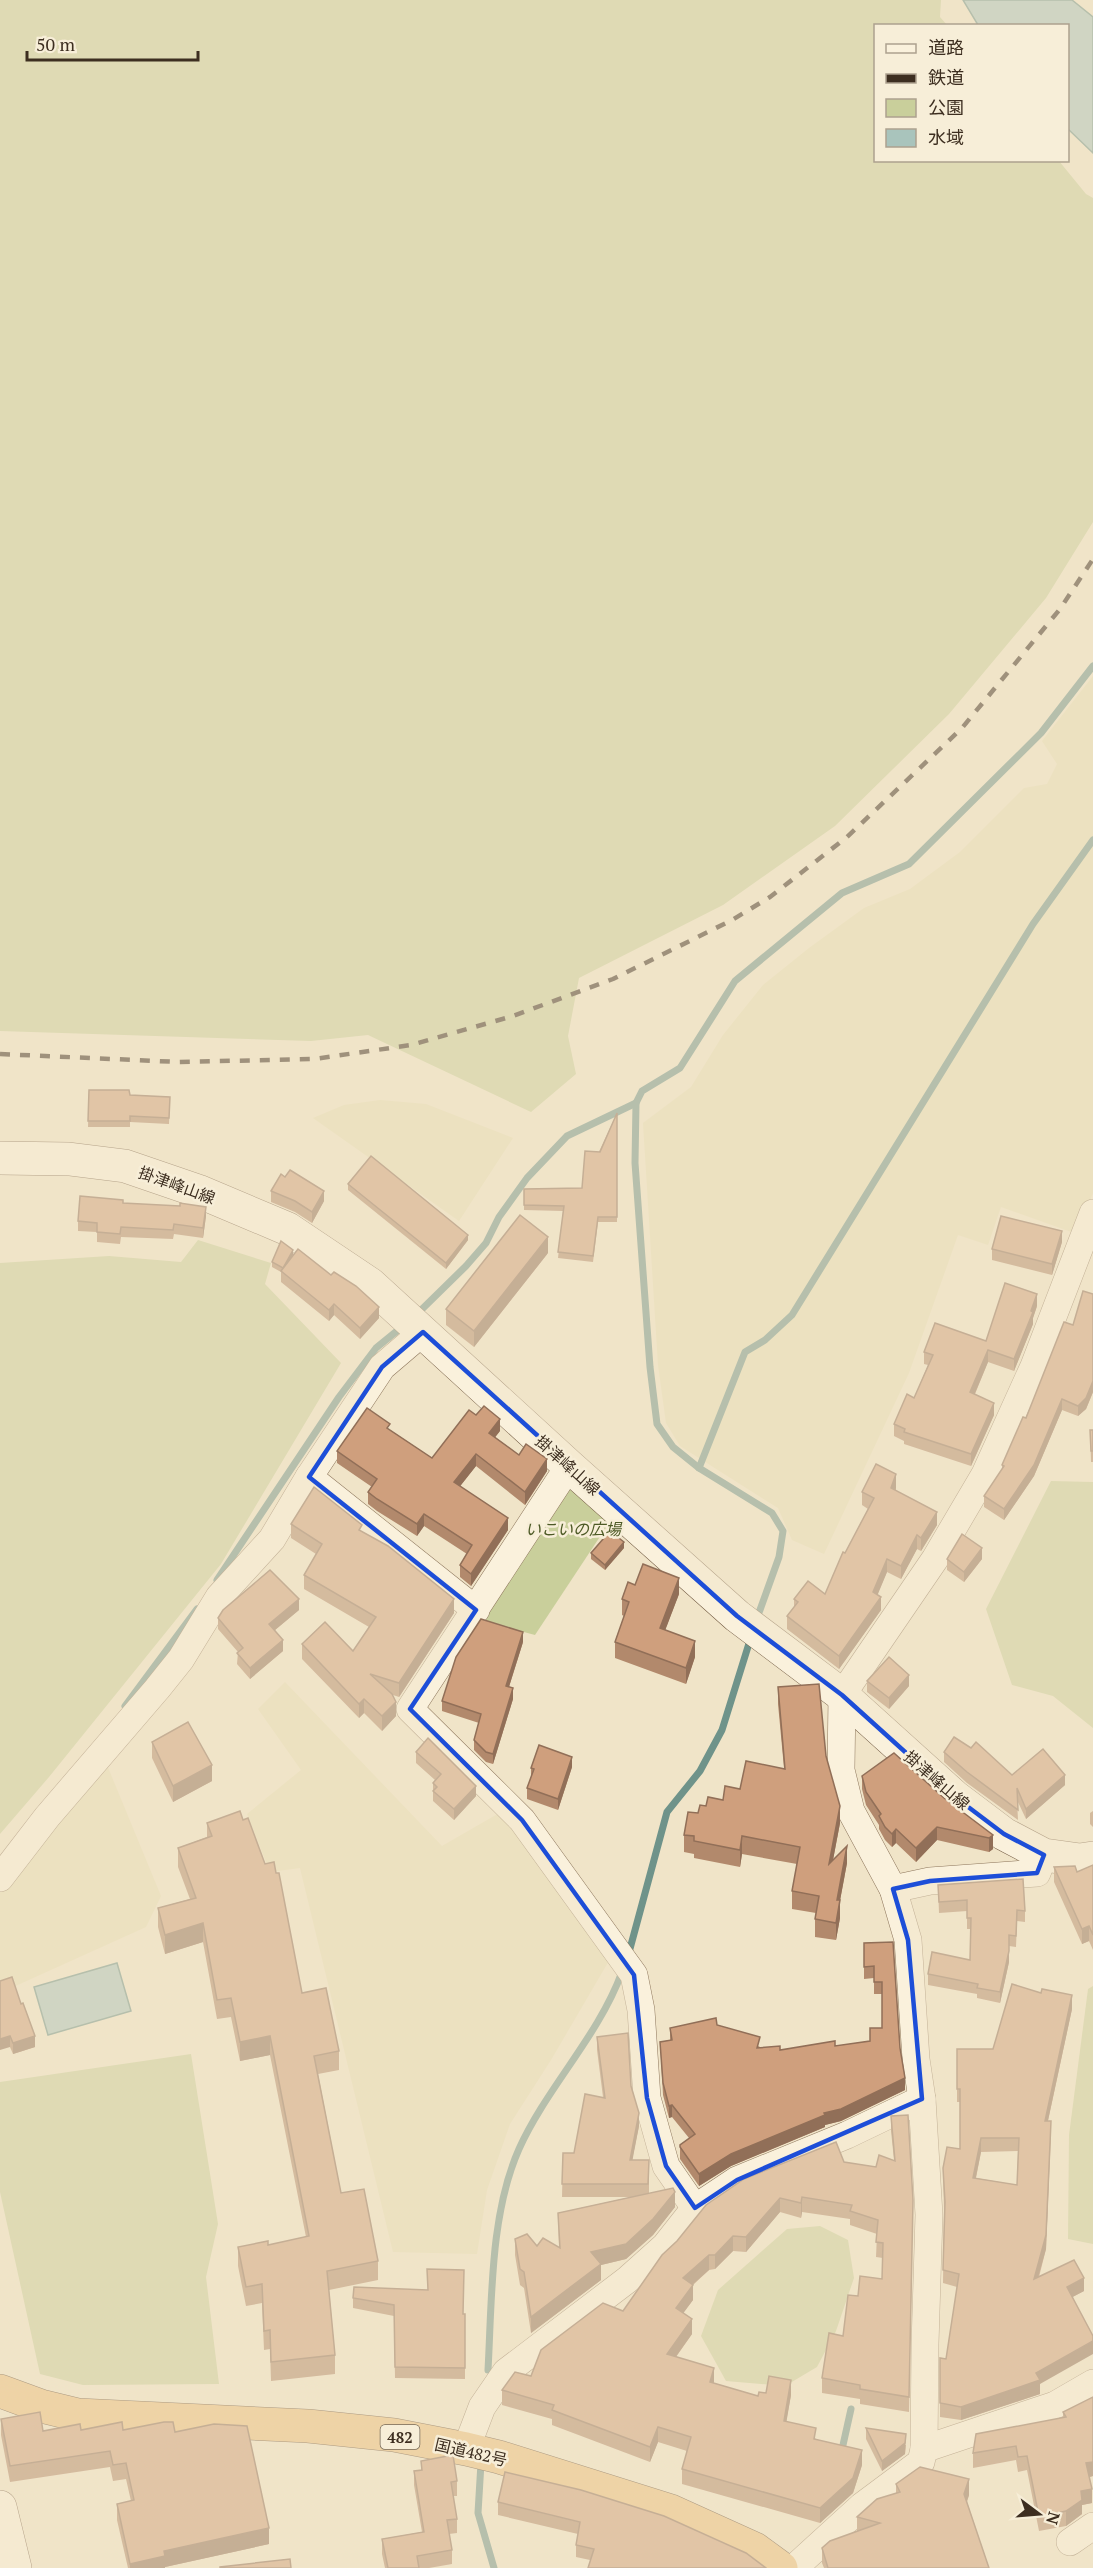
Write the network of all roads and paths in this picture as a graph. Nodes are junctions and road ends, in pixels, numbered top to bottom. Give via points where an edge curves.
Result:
1 (0, 1158) edge
2 (1093, 1214) edge
3 (415, 1324) junction
4 (569, 1467) junction
5 (309, 1477) junction
6 (476, 1610) junction
7 (842, 1695) junction
8 (1044, 1855) junction
9 (1093, 1858) edge
10 (0, 1878) edge
11 (893, 1889) junction
12 (922, 2099) junction
13 (695, 2208) junction
14 (1093, 2383) edge
15 (0, 2391) edge
16 (924, 2448) junction
17 (466, 2449) junction
18 (0, 2507) edge
19 (1093, 2526) edge
20 (1070, 2542) dead end
21 (15, 2568) edge
22 (781, 2568) edge
23 (794, 2568) edge

1 - 3 main road, 掛津峰山線 via 69,1159 124,1166 198,1191 288,1229 370,1284
2 - 7 street via 1034,1366 984,1474 935,1559
3 - 4 main road, 掛津峰山線
3 - 5 street
4 - 6 street
4 - 7 main road, 掛津峰山線 via 737,1616
5 - 6 street
5 - 10 street via 272,1539 219,1597 181,1659
6 - 13 street via 410,1709 522,1820 634,1975 641,2010 647,2098 666,2166
7 - 8 main road, 掛津峰山線 via 955,1797 1004,1834
7 - 11 street via 841,1770 851,1811
8 - 9 main road, 掛津峰山線
8 - 11 street via 1037,1874 930,1881
11 - 12 street via 908,1940
12 - 13 street via 848,2135 737,2180
12 - 16 street via 929,2215
13 - 17 street via 665,2246 627,2280 506,2372 482,2407
14 - 16 street via 1055,2405
15 - 17 highway, 国道482号 / 482 via 78,2415 308,2426 394,2435
16 - 23 street via 921,2462 862,2506
17 - 22 highway, 国道482号 / 482 via 671,2511 755,2549
18 - 21 main road
19 - 20 street

